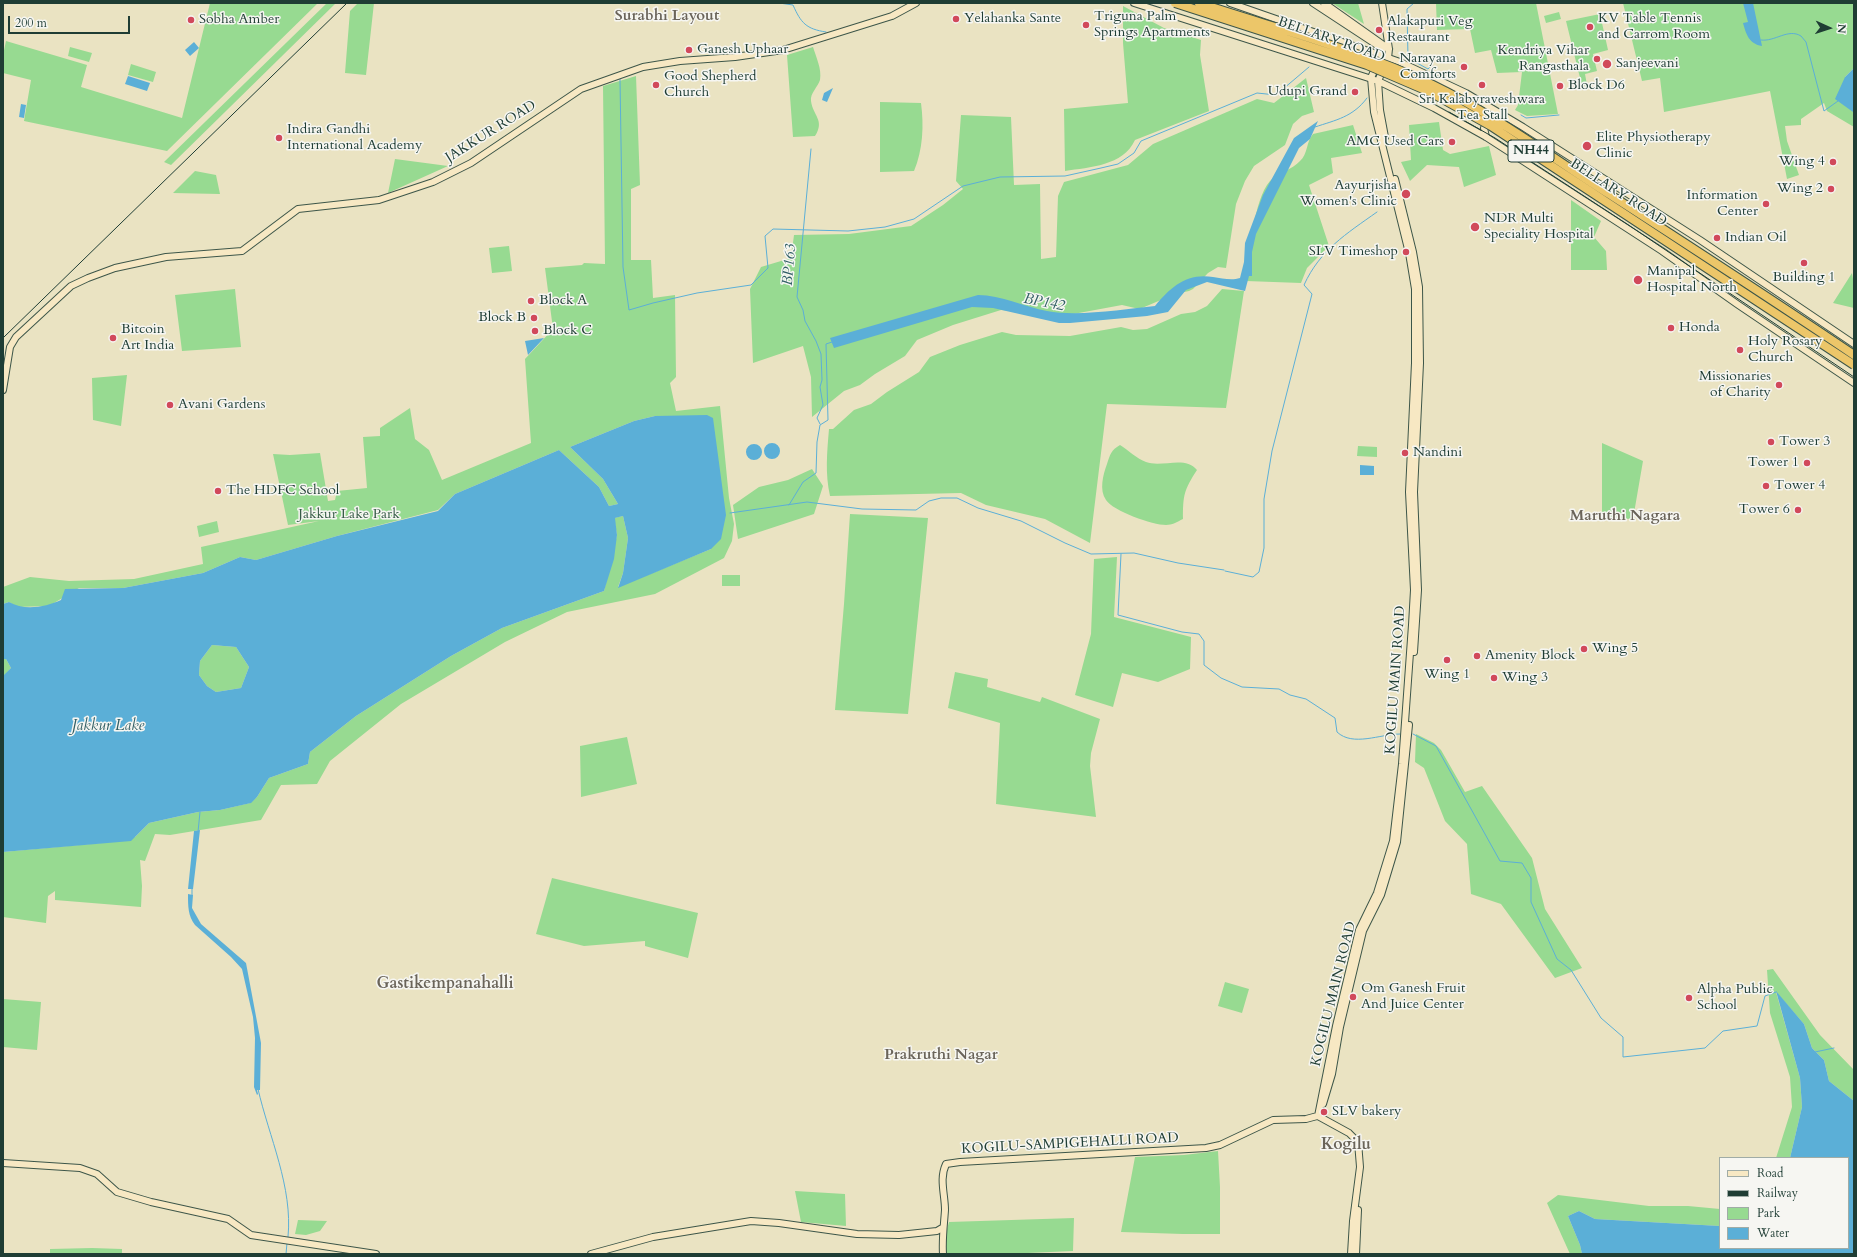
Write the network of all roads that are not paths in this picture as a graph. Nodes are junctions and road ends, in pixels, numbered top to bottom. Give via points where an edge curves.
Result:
1 (916, 3) edge
2 (1134, 3) edge
3 (1175, 3) edge
4 (1199, 3) edge
5 (1230, 3) edge
6 (1313, 3) edge
7 (1324, 3) edge
8 (1382, 3) edge
9 (1386, 50) junction
10 (1370, 78) junction
11 (1378, 81) junction
12 (1377, 111) junction
13 (1501, 114) junction
14 (1486, 137) junction
15 (1854, 344) edge
16 (1854, 355) edge
17 (1854, 365) edge
18 (1854, 383) edge
19 (3, 390) edge
20 (1320, 1116) junction
21 (3, 1163) edge
22 (942, 1228) junction
23 (376, 1254) edge
24 (591, 1254) edge
25 (943, 1254) edge
26 (1351, 1254) edge
27 (1356, 1254) edge

1 - 19 main road, JAKKUR ROAD via 892,16 783,50 643,67 581,89 470,163 433,182 379,200 298,209 242,252 166,257 115,268 88,278 70,286 16,336 10,347
2 - 10 main road
3 - 17 highway, BELLARY ROAD / NH44, bridge via 1367,65 1457,105
4 - 16 highway, BELLARY ROAD / NH44, bridge via 1384,64 1454,96 1506,127
5 - 9 main road
6 - 9 main road
7 - 9 main road
8 - 9 main road
9 - 10 main road
9 - 11 main road
9 - 13 main road via 1405,64 1466,93
10 - 11 main road
10 - 12 main road, KOGILU MAIN ROAD
11 - 12 main road, KOGILU MAIN ROAD
11 - 14 main road
12 - 20 main road, KOGILU MAIN ROAD via 1404,223 1415,289 1415,363 1409,492 1414,625 1393,841 1377,893 1359,930 1336,1026
13 - 14 main road via 1492,116 1487,121 1484,128
13 - 15 main road via 1700,240
14 - 18 main road via 1662,250
20 - 22 main road, KOGILU-SAMPIGEHALLI ROAD via 1273,1120 1220,1145 1206,1148 946,1164 942,1173 945,1211
20 - 26 main road via 1349,1133 1358,1142 1360,1167
20 - 27 main road via 1354,1134 1360,1142 1363,1164
21 - 23 main road via 80,1168 97,1174 117,1192 228,1219 250,1235
22 - 24 main road via 937,1231 899,1235 858,1234 779,1223 751,1222 653,1236
22 - 25 main road

